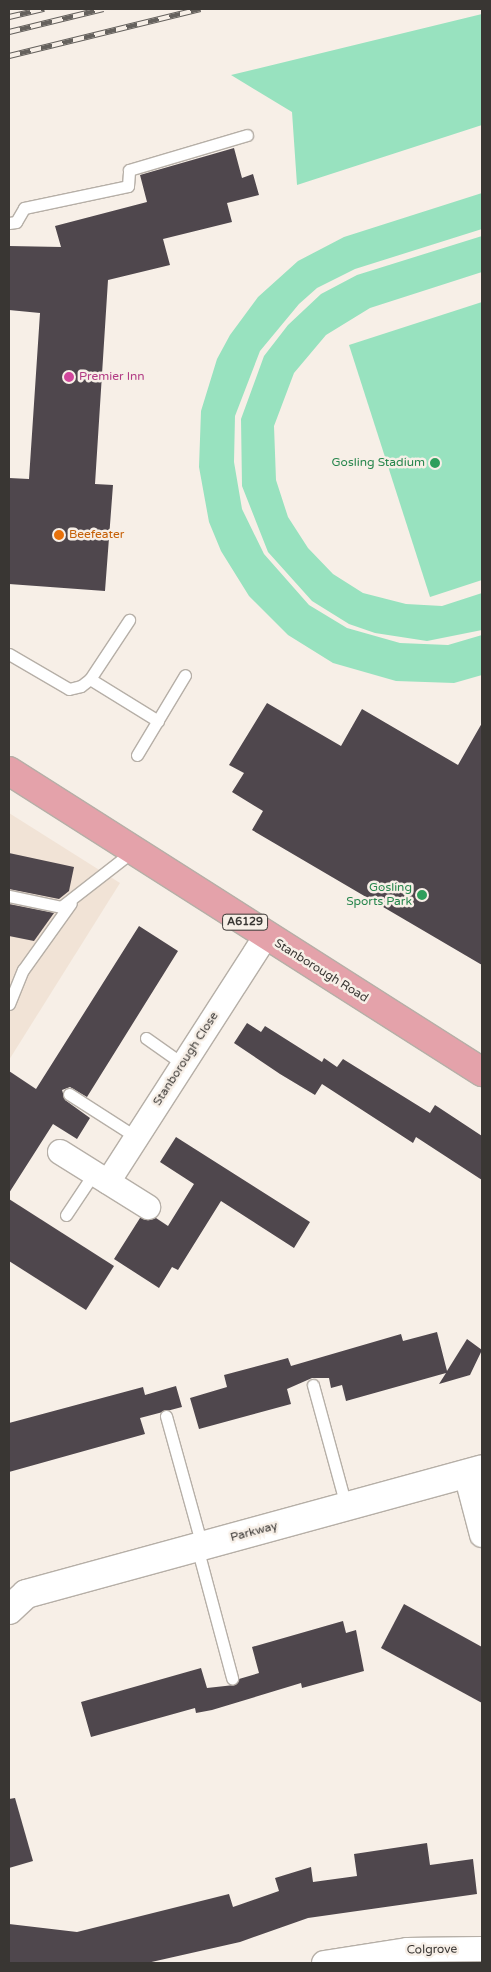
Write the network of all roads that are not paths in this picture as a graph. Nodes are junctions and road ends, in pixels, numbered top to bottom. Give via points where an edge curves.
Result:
1 (247, 135) dead end
2 (9, 223) edge
3 (129, 620) dead end
4 (9, 654) edge
5 (185, 675) dead end
6 (90, 679) junction
7 (158, 721) junction
8 (137, 755) dead end
9 (9, 771) edge
10 (135, 850) junction
11 (9, 896) edge
12 (76, 896) junction
13 (266, 936) junction
14 (9, 1004) edge
15 (146, 1038) dead end
16 (183, 1064) junction
17 (482, 1072) edge
18 (69, 1094) dead end
19 (136, 1137) junction
20 (60, 1152) dead end
21 (101, 1177) junction
22 (148, 1207) dead end
23 (66, 1215) dead end
24 (314, 1385) dead end
25 (166, 1416) dead end
26 (474, 1472) edge
27 (346, 1507) junction
28 (482, 1535) edge
29 (199, 1547) junction
30 (15, 1598) edge
31 (232, 1678) dead end
32 (482, 1949) edge
33 (324, 1963) edge

1 - 2 lane via 129,170 128,186 24,208 16,222
3 - 6 lane
4 - 6 lane via 69,689
5 - 7 lane
6 - 7 lane
7 - 8 lane
9 - 10 main road, Stanborough Road / A6129
10 - 12 lane
10 - 13 main road, Stanborough Road / A6129
11 - 12 lane via 61,908
12 - 14 lane via 34,952
13 - 16 street, Stanborough Close
13 - 17 main road, Stanborough Road / A6129
15 - 16 lane
16 - 19 street, Stanborough Close
18 - 19 lane
19 - 21 street, Stanborough Close
20 - 21 street
21 - 22 street
21 - 23 lane
24 - 27 lane
25 - 29 lane
26 - 27 street, Parkway
26 - 28 street
27 - 29 street, Parkway
29 - 30 street, Parkway
29 - 31 lane
32 - 33 street, Colgrove via 407,1950

